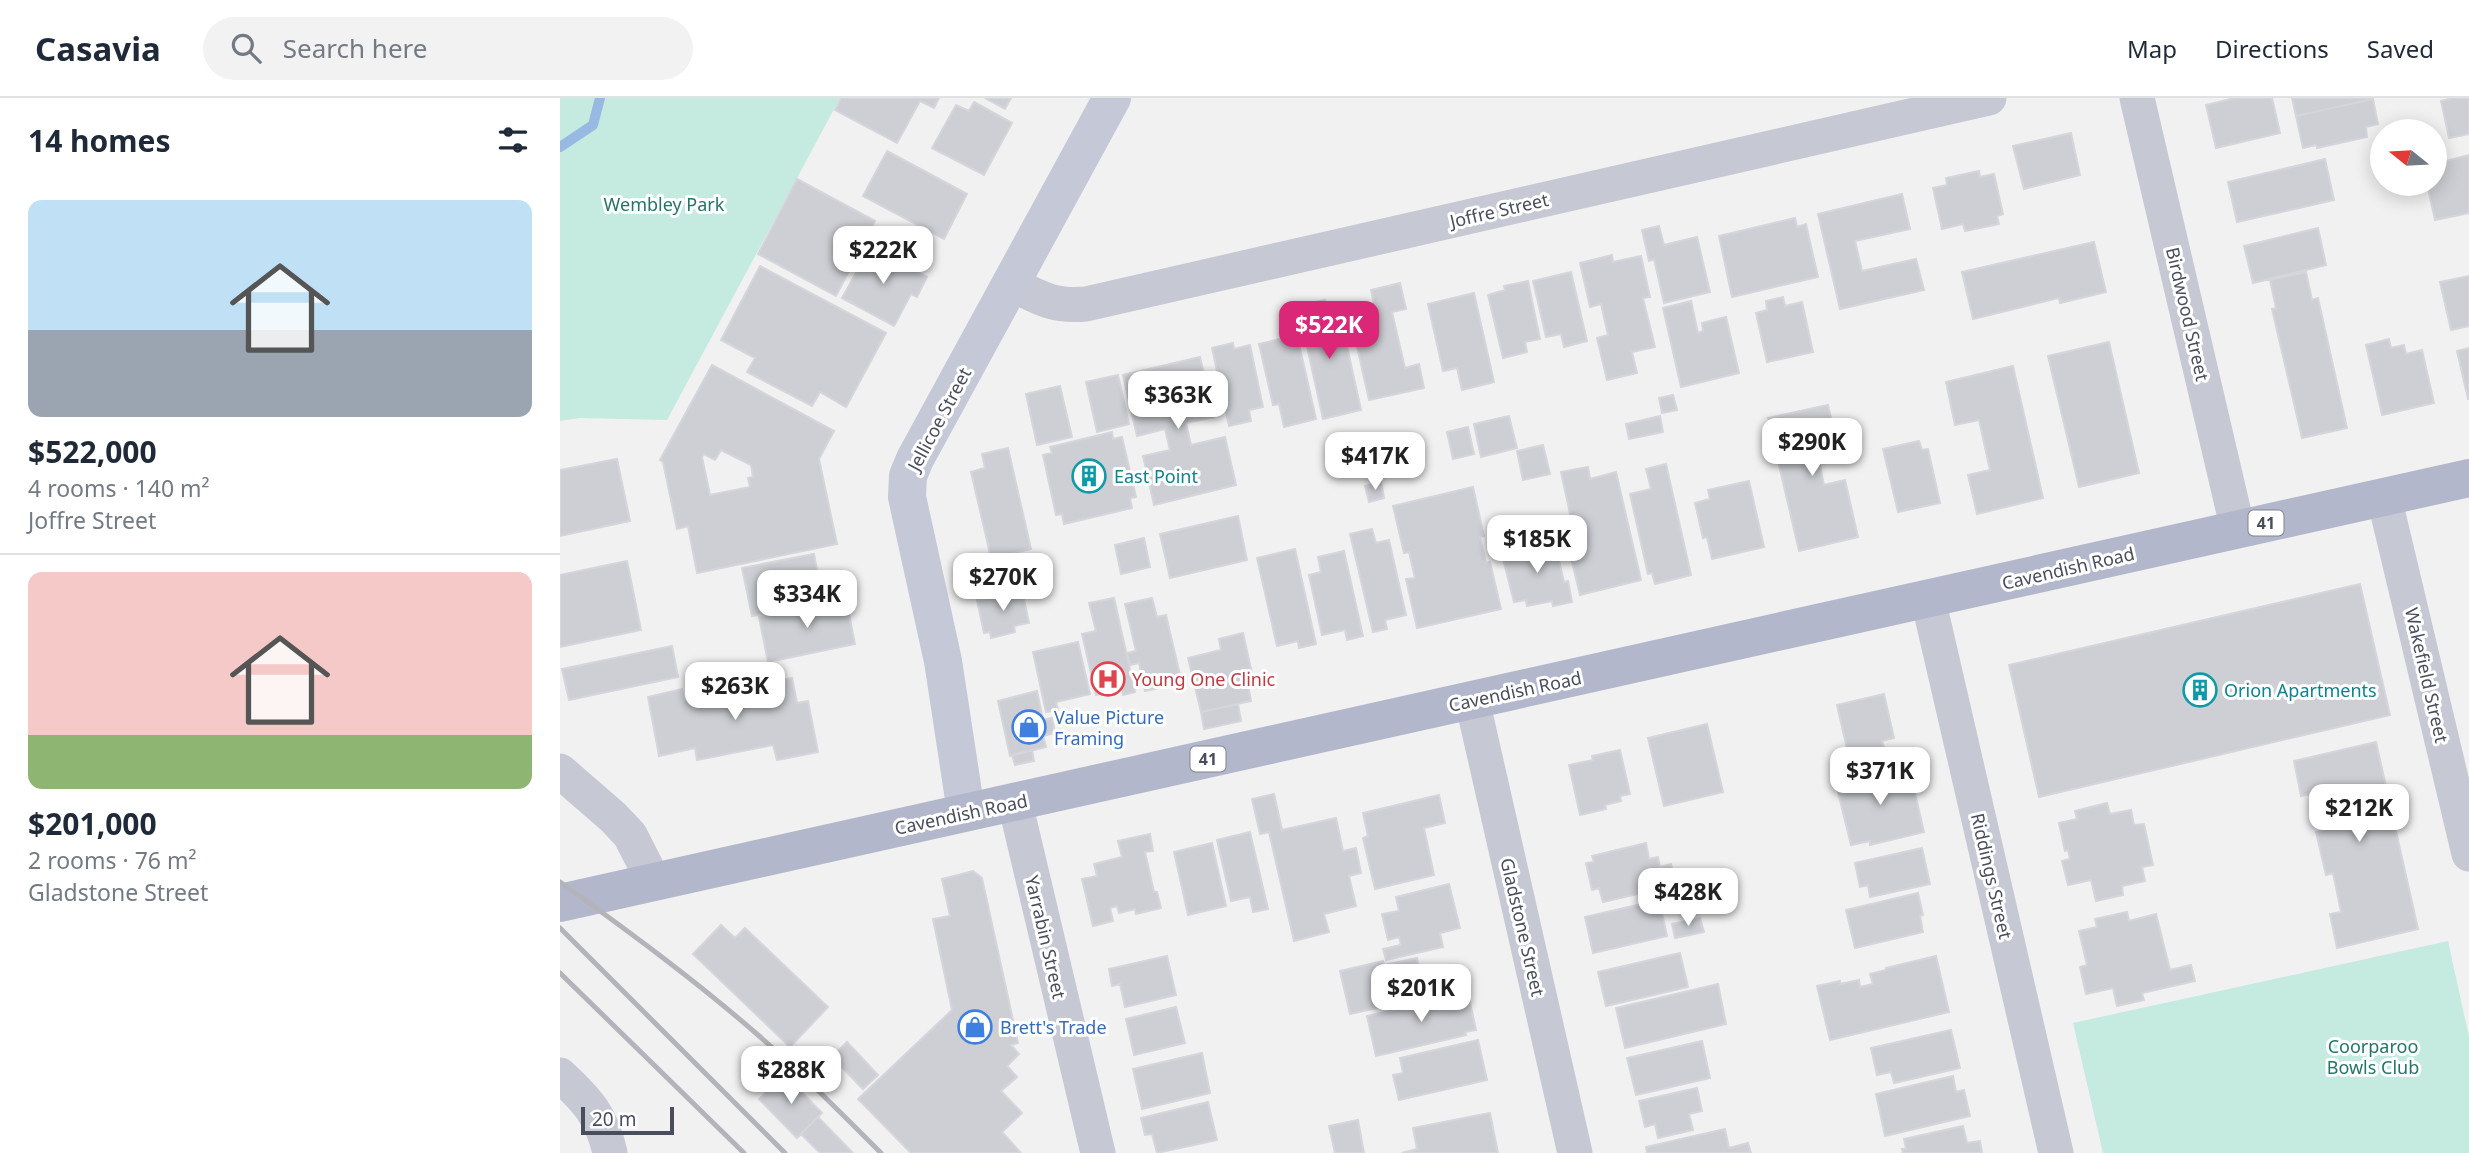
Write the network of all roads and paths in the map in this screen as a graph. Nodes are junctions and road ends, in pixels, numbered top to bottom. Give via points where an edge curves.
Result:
1 (1112, 98) edge
2 (1989, 98) edge
3 (2137, 98) edge
4 (1012, 284) junction
5 (2469, 478) edge
6 (2385, 497) junction
7 (2238, 530) junction
8 (1928, 600) junction
9 (1472, 700) junction
10 (560, 771) edge
11 (1015, 803) junction
12 (966, 812) junction
13 (2469, 854) edge
14 (654, 882) junction
15 (560, 903) edge
16 (560, 1075) edge
17 (610, 1153) edge
18 (1098, 1153) edge
19 (1575, 1153) edge
20 (2056, 1153) edge

1 - 4 street, Jellicoe Street
2 - 4 street, Joffre Street via 1086,304 1046,302
3 - 7 street, Birdwood Street
4 - 12 street, Jellicoe Street via 911,467 906,485 943,661
5 - 6 main road, Cavendish Road / 41
6 - 7 main road, Cavendish Road / 41
6 - 13 street, Wakefield Street
7 - 8 main road, Cavendish Road / 41
8 - 9 main road, Cavendish Road / 41
8 - 20 street, Riddings Street
9 - 11 main road, Cavendish Road / 41
9 - 19 street, Gladstone Street
10 - 14 street via 630,835
11 - 12 main road, Cavendish Road / 41
11 - 18 street, Yarrabin Street
12 - 14 main road, Cavendish Road / 41
14 - 15 main road, Cavendish Road / 41
16 - 17 street via 601,1122

